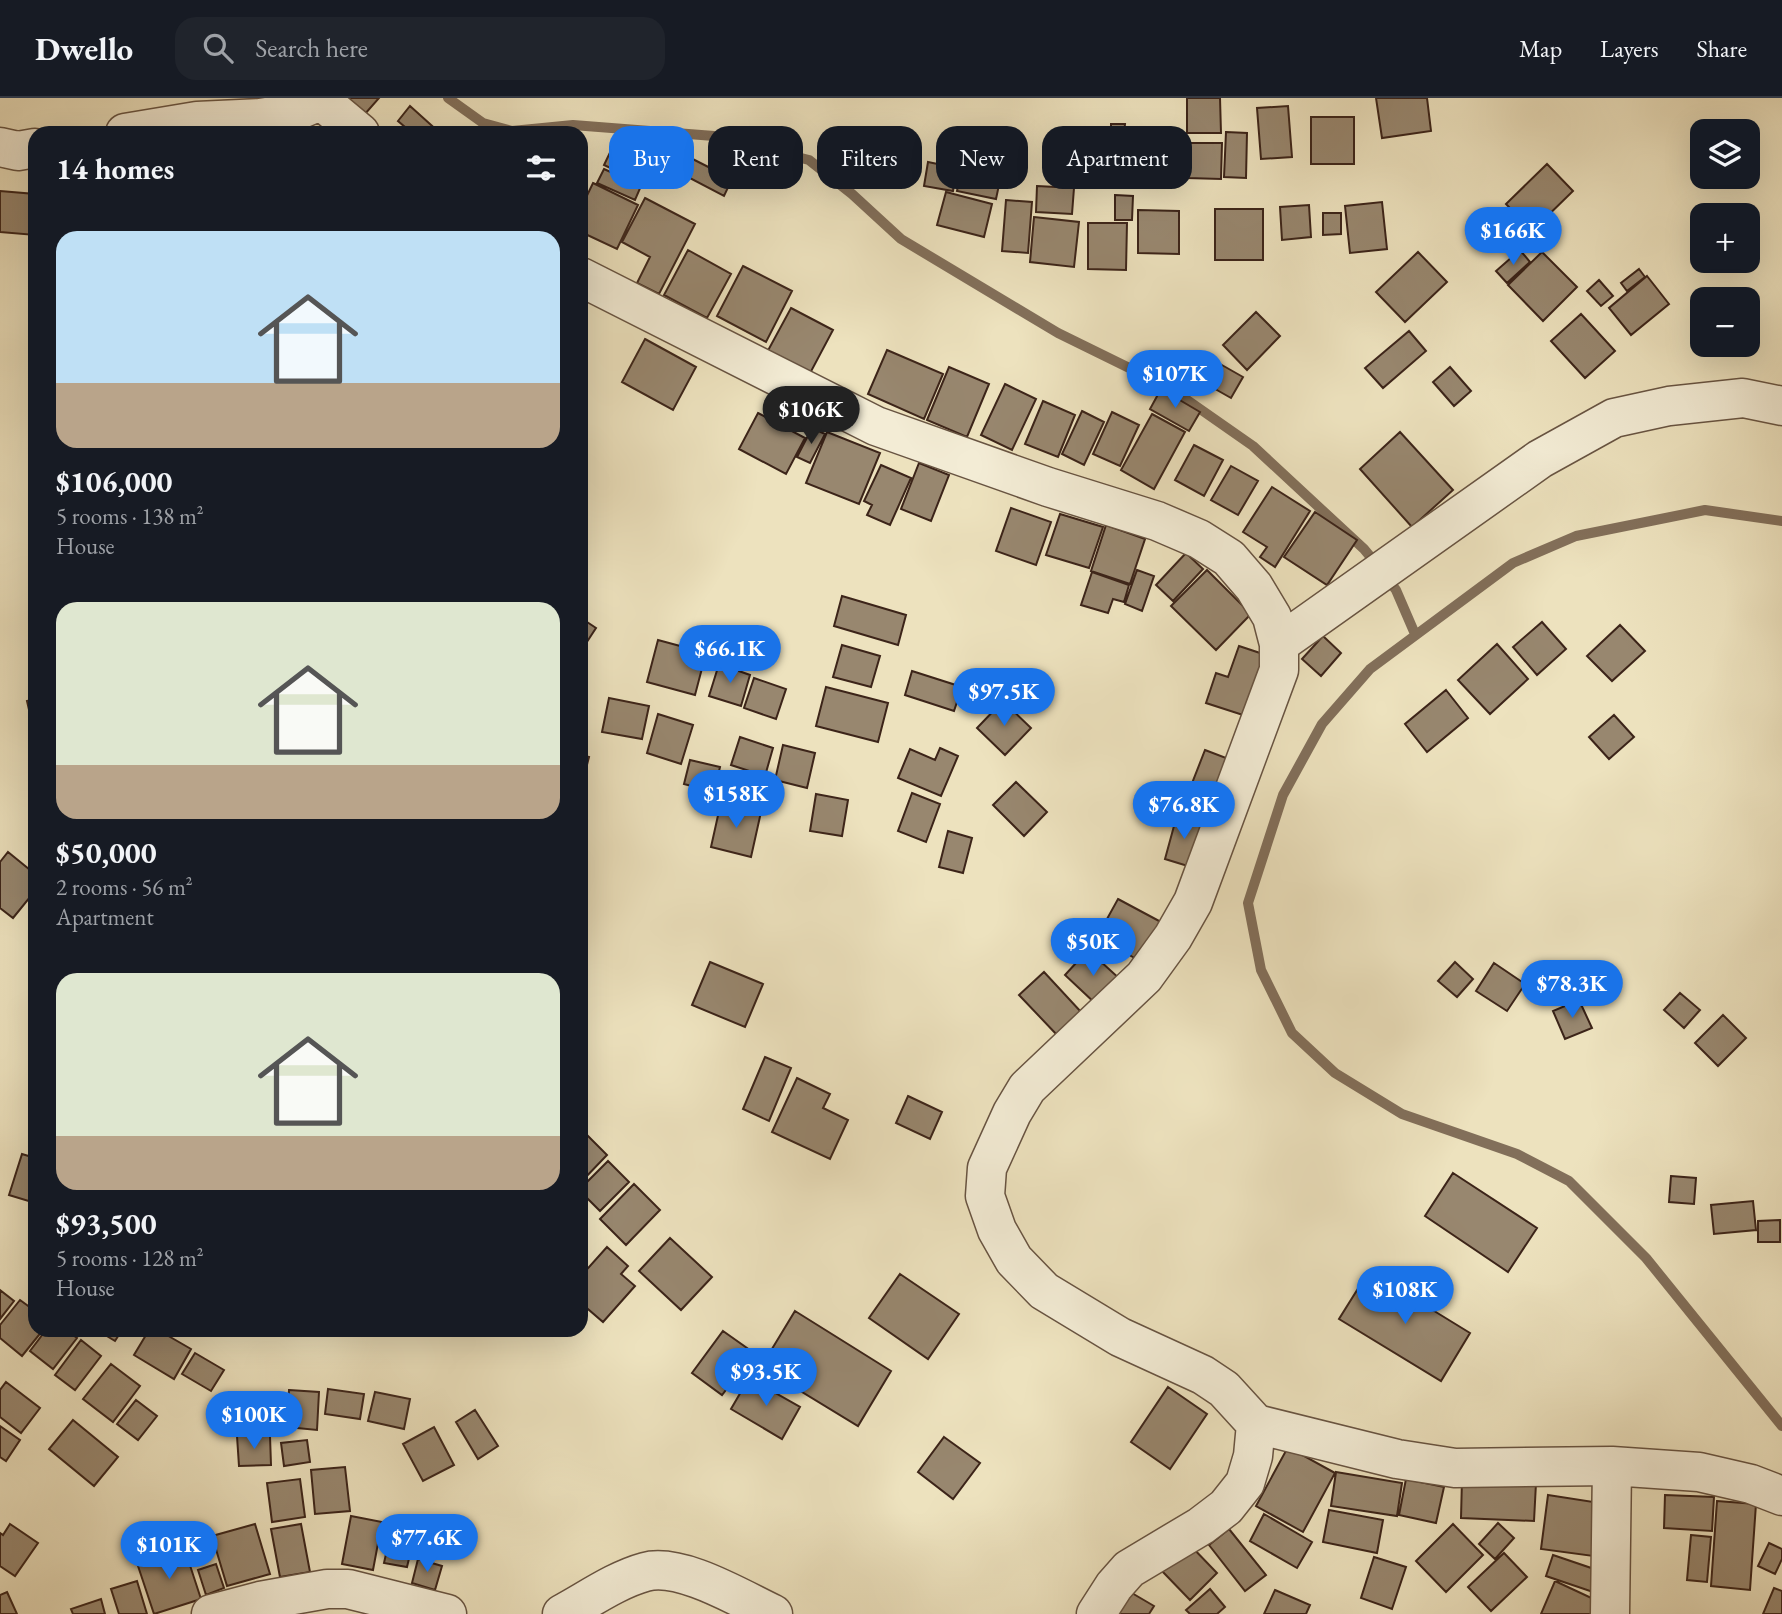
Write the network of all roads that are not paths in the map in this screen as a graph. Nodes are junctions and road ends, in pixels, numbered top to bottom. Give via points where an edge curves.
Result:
1 (314, 99) edge
2 (167, 126) edge
3 (351, 126) edge
4 (0, 147) edge
5 (28, 149) edge
6 (588, 281) edge
7 (1782, 406) edge
8 (1279, 644) junction
9 (1255, 1424) junction
10 (1612, 1466) junction
11 (1782, 1496) edge
12 (211, 1614) edge
13 (447, 1614) edge
14 (562, 1614) edge
15 (773, 1614) edge
16 (1096, 1614) edge
17 (1609, 1614) edge

1 - 2 street via 292,113
1 - 3 street
4 - 5 street
6 - 8 street via 876,426 1199,539 1229,558 1254,587 1272,617
7 - 8 street via 1743,398 1614,418 1540,459
8 - 9 street via 1279,670 1193,902 1144,976 1027,1088 987,1168 985,1196 1014,1260 1044,1291 1120,1337 1213,1382
9 - 10 street via 1397,1459 1455,1468
9 - 16 street via 1245,1483 1226,1507 1129,1569
10 - 11 street via 1699,1472
10 - 17 street
12 - 13 street via 327,1589 348,1589
14 - 15 street via 629,1578 665,1570 682,1573

